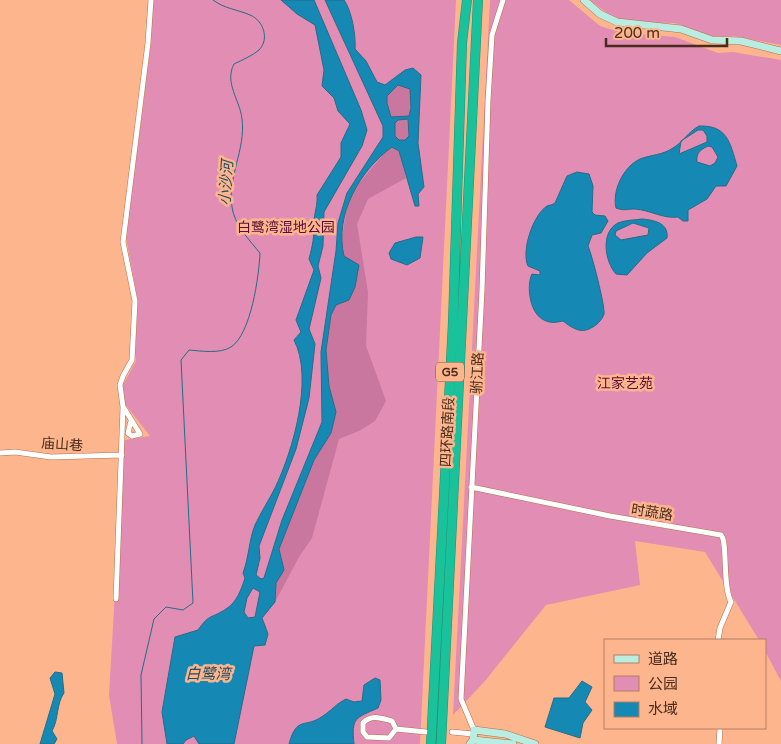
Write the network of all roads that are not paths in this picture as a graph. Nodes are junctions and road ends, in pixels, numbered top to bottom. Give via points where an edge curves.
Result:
1 (151, 0) edge
2 (465, 0) edge
3 (479, 0) edge
4 (503, 0) edge
5 (584, 0) edge
6 (781, 51) edge
7 (124, 407) junction
8 (131, 421) dead end
9 (0, 452) edge
10 (122, 455) junction
11 (471, 487) junction
12 (116, 599) dead end
13 (718, 639) edge
14 (396, 729) junction
15 (720, 729) edge
16 (426, 732) dead end
17 (452, 732) dead end
18 (472, 737) edge
19 (431, 744) edge
20 (441, 744) edge
21 (513, 744) edge
22 (535, 744) edge
23 (719, 744) edge

1 - 7 street via 123,242 135,301 132,360 120,385
2 - 19 highway, 四环路南段 / G5
3 - 20 highway, 四环路南段 / G5
4 - 11 street, 驸江路 via 492,36
5 - 6 street via 600,14 617,22 675,28 712,40 741,41
7 - 8 street
7 - 10 street
9 - 10 street, 庙山巷 via 51,456
10 - 12 street
11 - 13 street, 时蔬路 via 721,535 724,538 727,594 731,602
11 - 18 street, 驸江路 via 462,699
14 - 14 street via 389,738 367,737 363,724 376,717 392,721
14 - 16 street
15 - 23 street
17 - 18 street
18 - 21 street
18 - 22 street via 505,734

